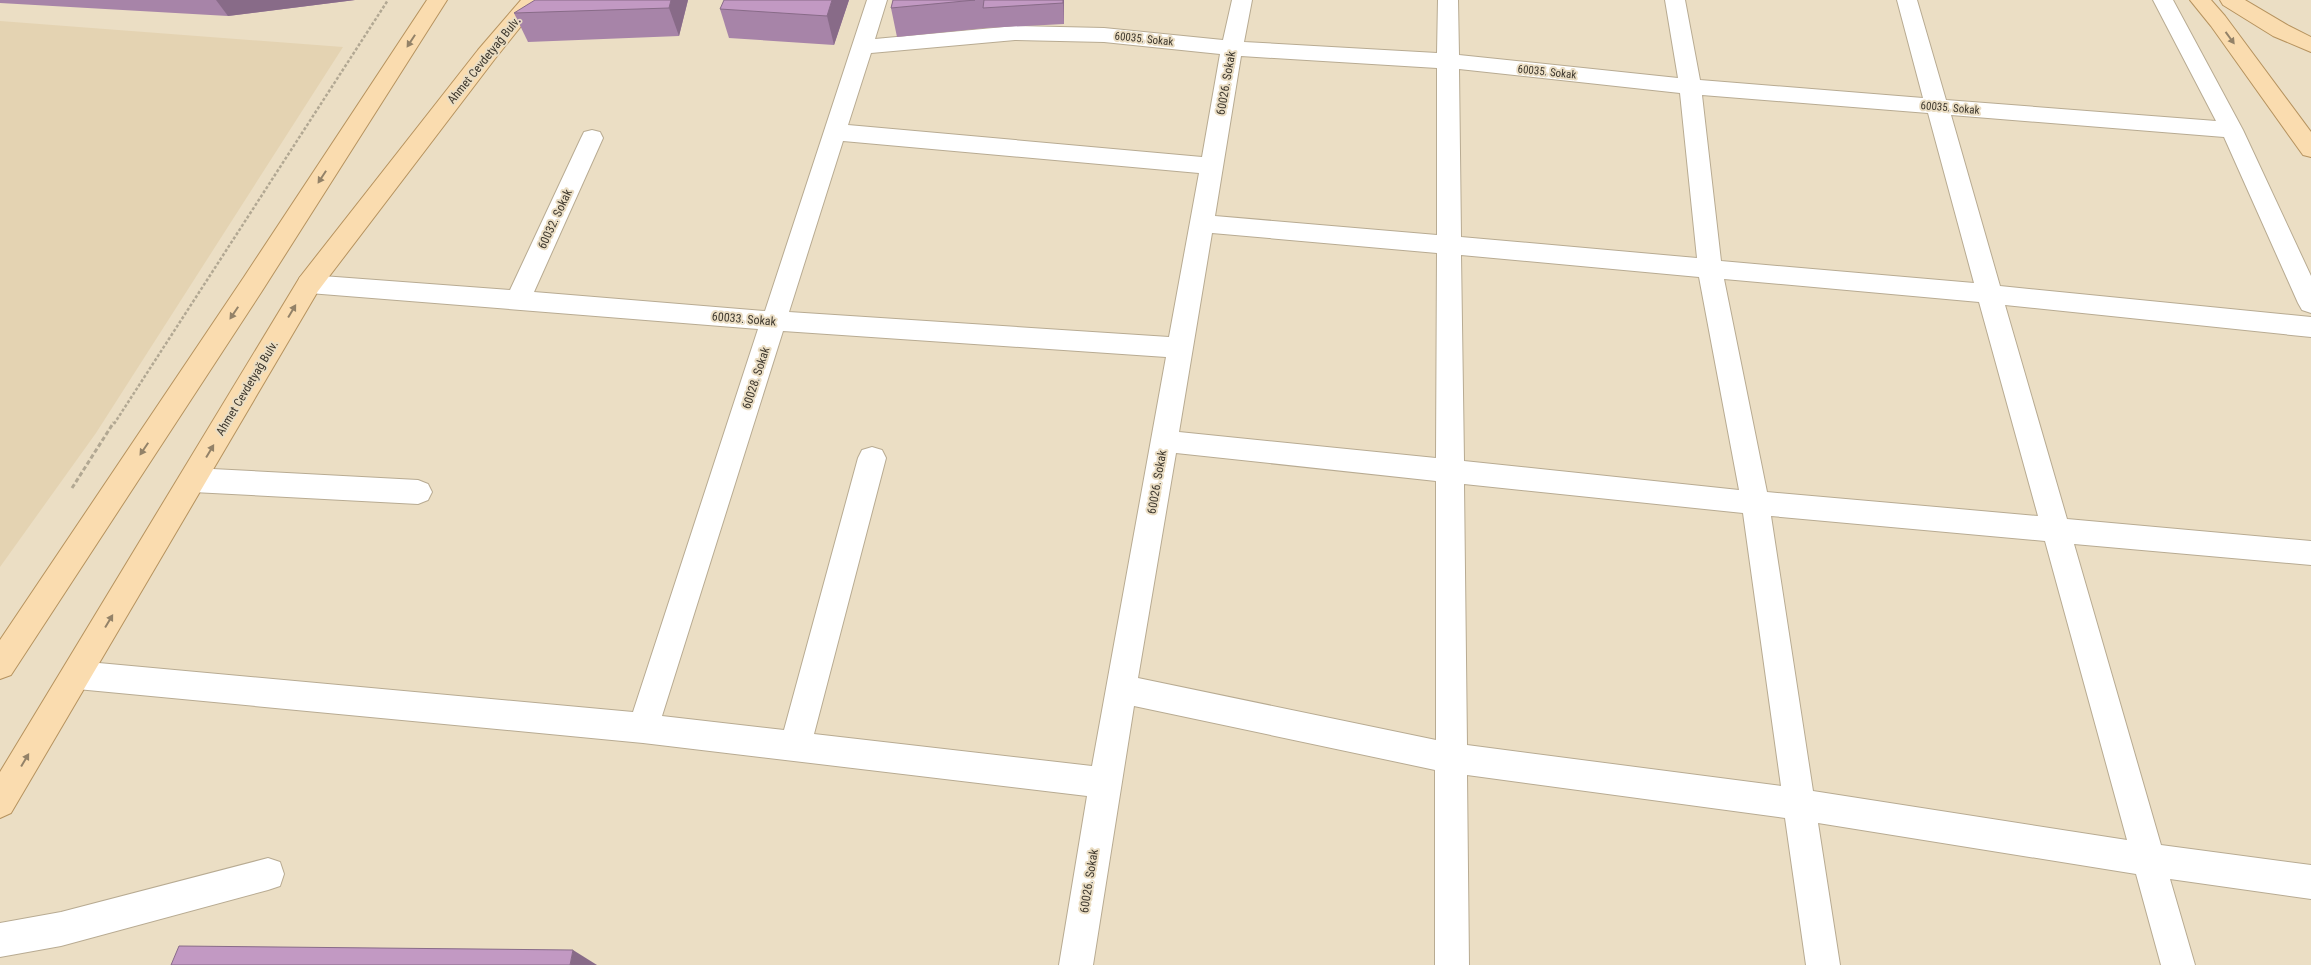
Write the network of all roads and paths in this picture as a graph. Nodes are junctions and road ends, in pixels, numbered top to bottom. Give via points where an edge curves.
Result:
1 (388, 0) edge
2 (437, 0) edge
3 (532, 0) edge
4 (877, 0) edge
5 (1242, 0) edge
6 (1448, 0) edge
7 (1675, 0) edge
8 (1907, 0) edge
9 (2163, 0) edge
10 (2200, 0) edge
11 (2230, 0) edge
12 (2311, 45) edge
13 (862, 47) junction
14 (1232, 48) junction
15 (1448, 61) junction
16 (1690, 87) junction
17 (1937, 107) junction
18 (2232, 130) junction
19 (835, 132) junction
20 (592, 138) dead end
21 (2311, 149) edge
22 (1211, 166) junction
23 (1201, 223) junction
24 (1449, 245) junction
25 (1710, 270) junction
26 (309, 284) junction
27 (1990, 294) junction
28 (518, 300) junction
29 (2311, 303) edge
30 (774, 321) junction
31 (2311, 327) edge
32 (1180, 348) junction
33 (1164, 441) junction
34 (872, 458) dead end
35 (1450, 472) junction
36 (193, 480) junction
37 (70, 491) dead end
38 (418, 492) dead end
39 (1755, 503) junction
40 (2056, 530) junction
41 (2311, 553) edge
42 (0, 665) edge
43 (77, 675) junction
44 (1121, 689) junction
45 (643, 728) junction
46 (795, 746) junction
47 (1451, 758) junction
48 (1105, 783) junction
49 (0, 802) edge
50 (1799, 804) junction
51 (2148, 860) junction
52 (268, 874) dead end
53 (2311, 882) edge
54 (0, 940) edge
55 (1076, 965) edge
56 (1452, 965) edge
57 (1822, 965) edge
58 (2178, 965) edge

1 - 37 path
2 -> 42 main road
3 - 26 main road, Ahmet Cevdetyağ Bulv.
4 - 13 street, 60028. Sokak
5 - 14 street, 60026. Sokak
6 - 15 street
7 - 16 street
8 - 17 street
9 - 18 street
10 -> 21 main road
11 - 12 main road
13 - 14 street, 60035. Sokak via 1015,33 1104,35
13 - 19 street, 60028. Sokak
14 - 15 street, 60035. Sokak
14 - 22 street, 60026. Sokak
15 - 16 street, 60035. Sokak
15 - 24 street
16 - 17 street, 60035. Sokak
16 - 25 street
17 - 18 street, 60035. Sokak
17 - 27 street
18 - 29 street
19 - 22 street
19 - 30 street, 60028. Sokak
20 - 28 street, 60032. Sokak
22 - 23 street, 60026. Sokak
23 - 24 street
23 - 32 street, 60026. Sokak
24 - 25 street
24 - 35 street
25 - 27 street
25 - 39 street
26 - 28 street, 60033. Sokak
36 -> 26 main road, Ahmet Cevdetyağ Bulv.
27 - 31 street
27 - 40 street
28 - 30 street, 60033. Sokak
30 - 32 street, 60033. Sokak
30 - 45 street, 60028. Sokak
32 - 33 street, 60026. Sokak
33 - 35 street
33 - 44 street, 60026. Sokak
34 - 46 street
35 - 39 street
35 - 47 street
36 - 38 street
43 -> 36 main road, Ahmet Cevdetyağ Bulv.
39 - 40 street
39 - 50 street
40 - 41 street
40 - 51 street
43 - 45 street
49 -> 43 main road, Ahmet Cevdetyağ Bulv.
44 - 47 street
44 - 48 street, 60026. Sokak
45 - 46 street
46 - 48 street
47 - 50 street
47 - 56 street
48 - 55 street, 60026. Sokak
50 - 51 street
50 - 57 street
51 - 53 street
51 - 58 street
52 - 54 street via 61,929

